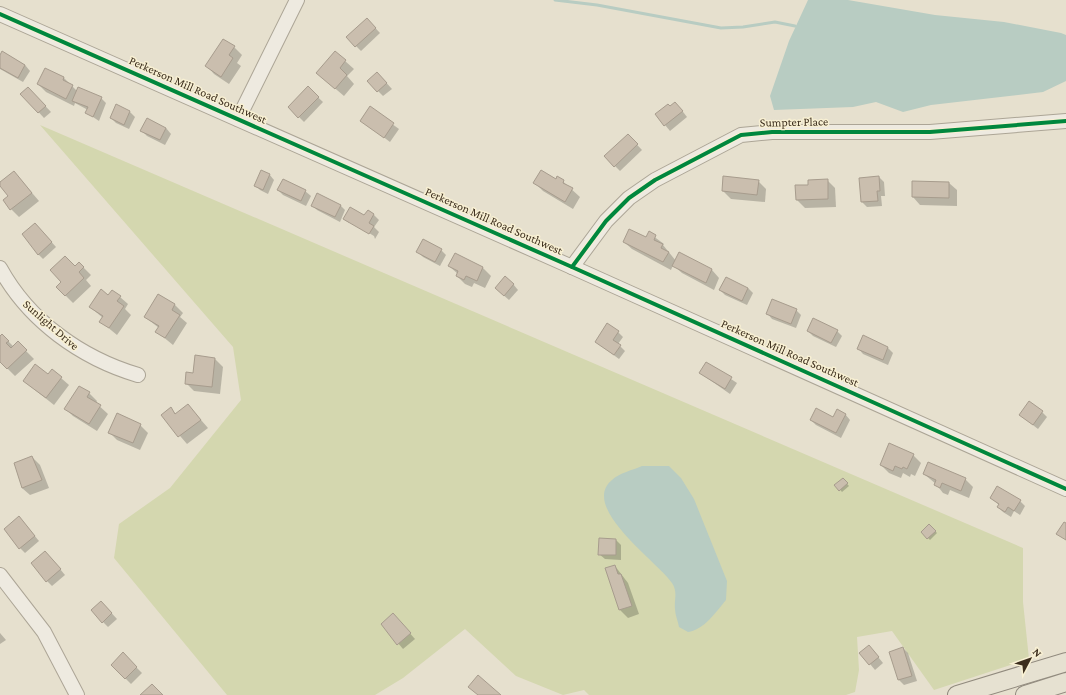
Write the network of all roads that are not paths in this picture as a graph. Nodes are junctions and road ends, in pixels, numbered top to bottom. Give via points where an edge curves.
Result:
1 (297, 0) edge
2 (0, 14) edge
3 (238, 119) junction
4 (1066, 121) edge
5 (572, 267) junction
6 (0, 268) edge
7 (138, 375) dead end
8 (1066, 489) edge
9 (0, 575) edge
10 (1066, 662) edge
11 (1066, 682) edge
12 (77, 695) edge
13 (957, 695) edge
14 (1026, 695) edge

1 - 3 street
2 - 3 street, Perkerson Mill Road Southwest
3 - 5 street, Perkerson Mill Road Southwest
4 - 5 street, Sumpter Place via 930,132 772,132 741,135 655,180 629,198 606,220
5 - 8 street, Perkerson Mill Road Southwest
6 - 7 street, Sunlight Drive via 20,298 68,343 116,369
9 - 12 street via 44,632
10 - 13 main road
11 - 14 main road

